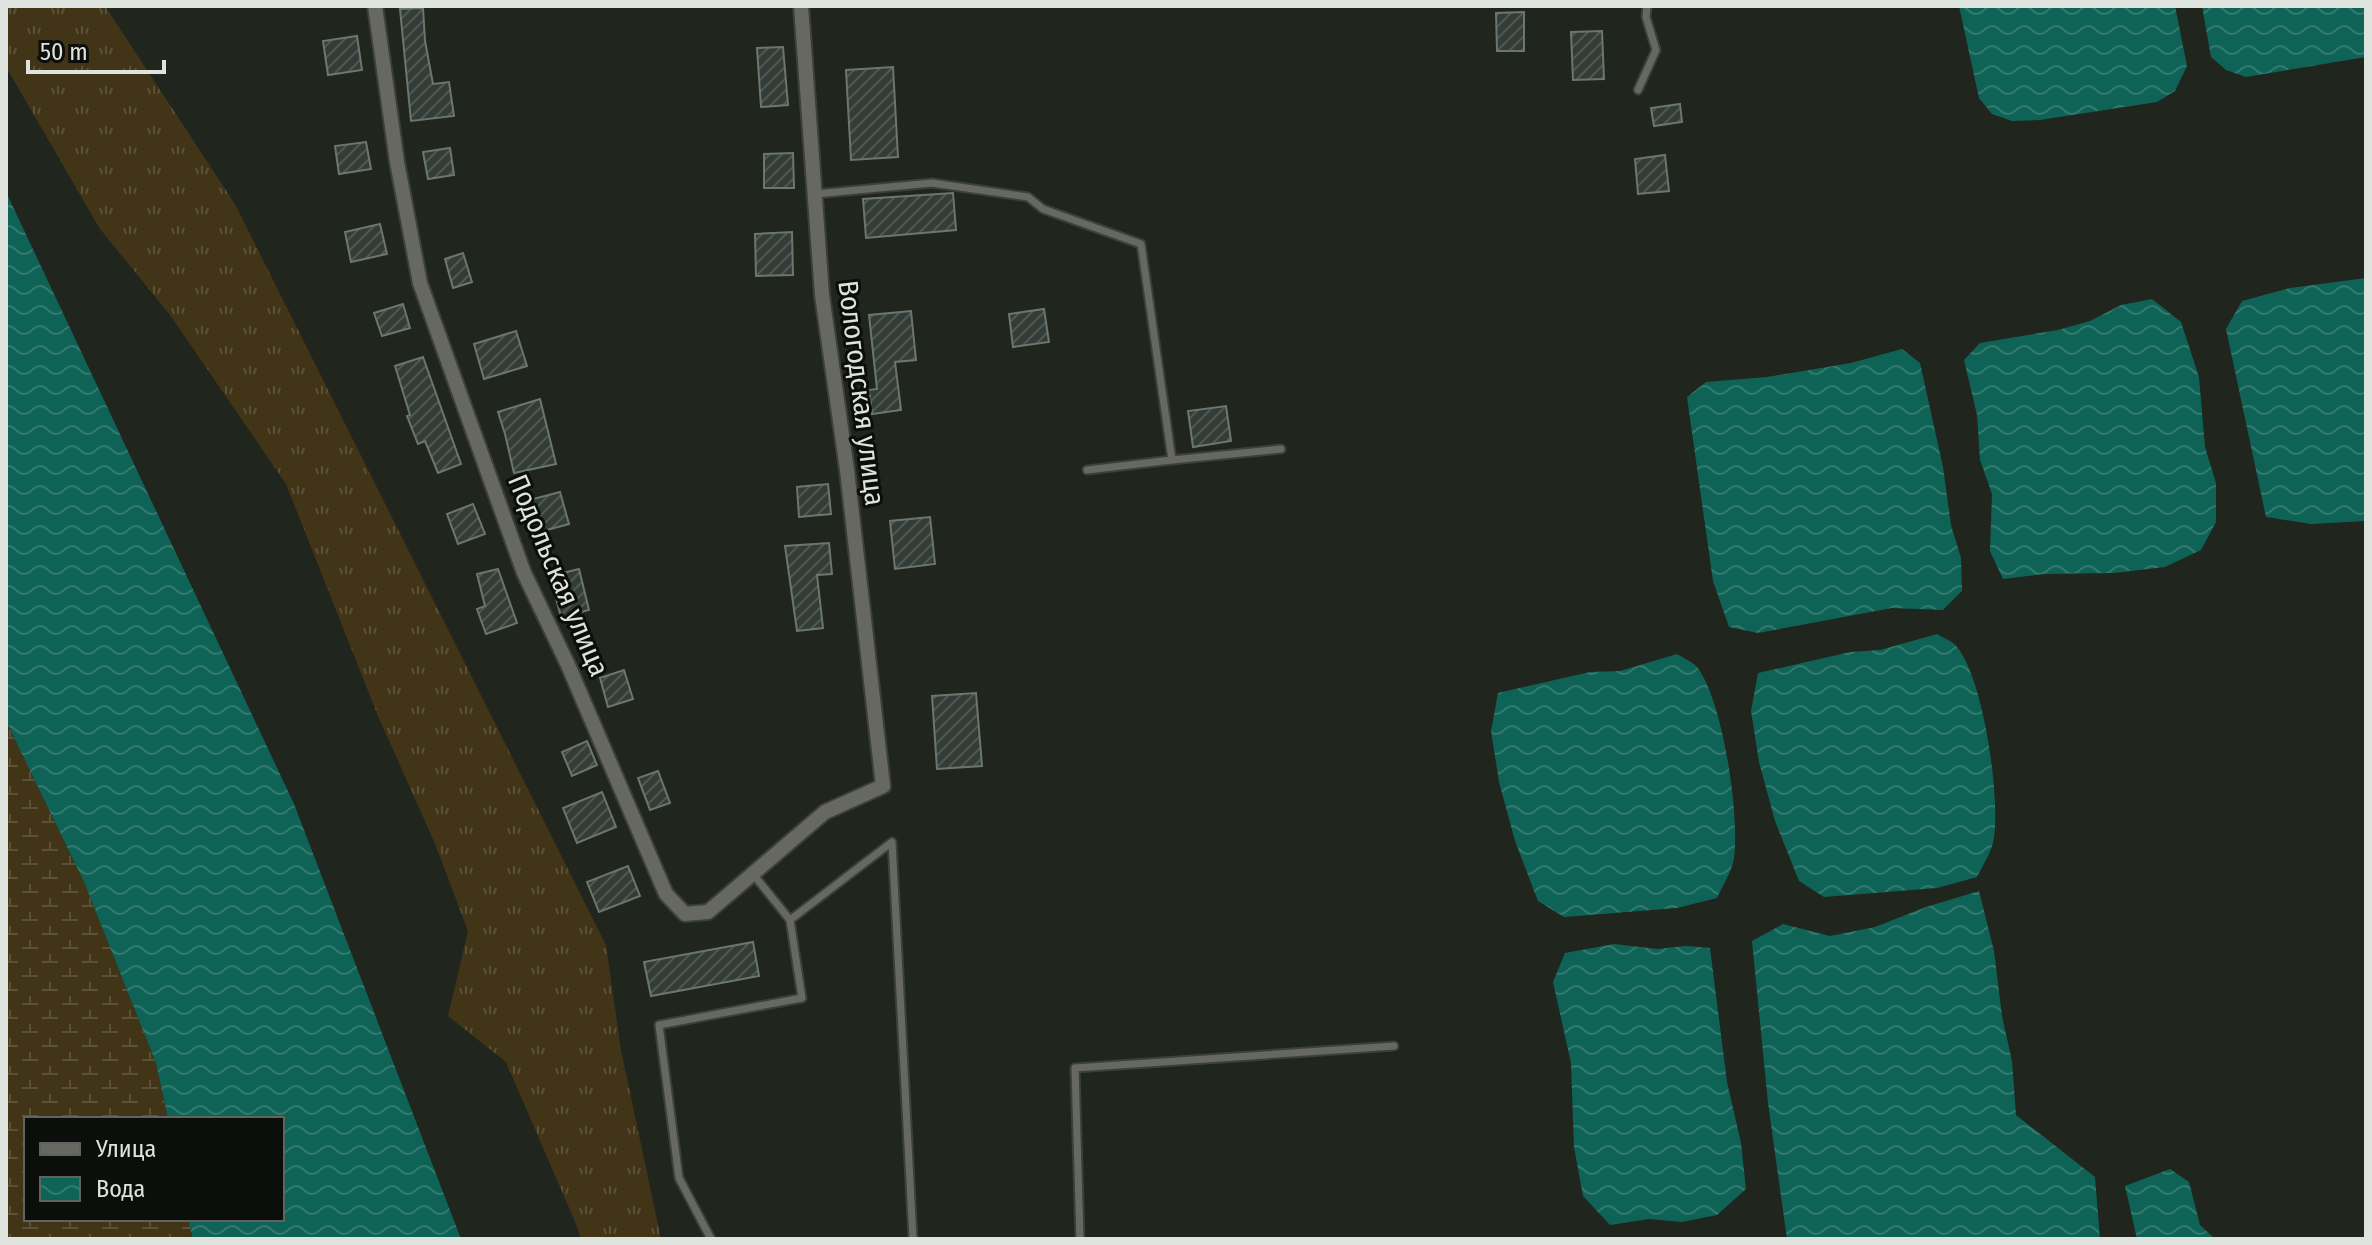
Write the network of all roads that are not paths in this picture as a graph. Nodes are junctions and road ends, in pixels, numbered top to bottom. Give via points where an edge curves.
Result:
1 (375, 6) edge
2 (801, 6) edge
3 (1647, 6) edge
4 (1638, 90) dead end
5 (815, 194) junction
6 (1281, 449) dead end
7 (1172, 460) junction
8 (1087, 470) dead end
9 (883, 786) joint
10 (753, 874) junction
11 (790, 920) junction
12 (1394, 1046) dead end
13 (711, 1239) edge
14 (913, 1239) edge
15 (1080, 1239) edge

1 - 10 street, Подольская улица via 420,283 524,573 666,894 685,914 708,912
2 - 5 street, Вологодская улица
3 - 4 lane via 1656,50
5 - 7 lane via 932,183 1028,197 1043,209 1141,244
5 - 9 street, Вологодская улица via 822,295
6 - 7 lane
7 - 8 lane
9 - 10 street, Подольская улица via 825,812
10 - 11 lane
11 - 13 lane via 802,998 659,1025 679,1178
11 - 14 lane via 892,842
12 - 15 lane via 1075,1068

